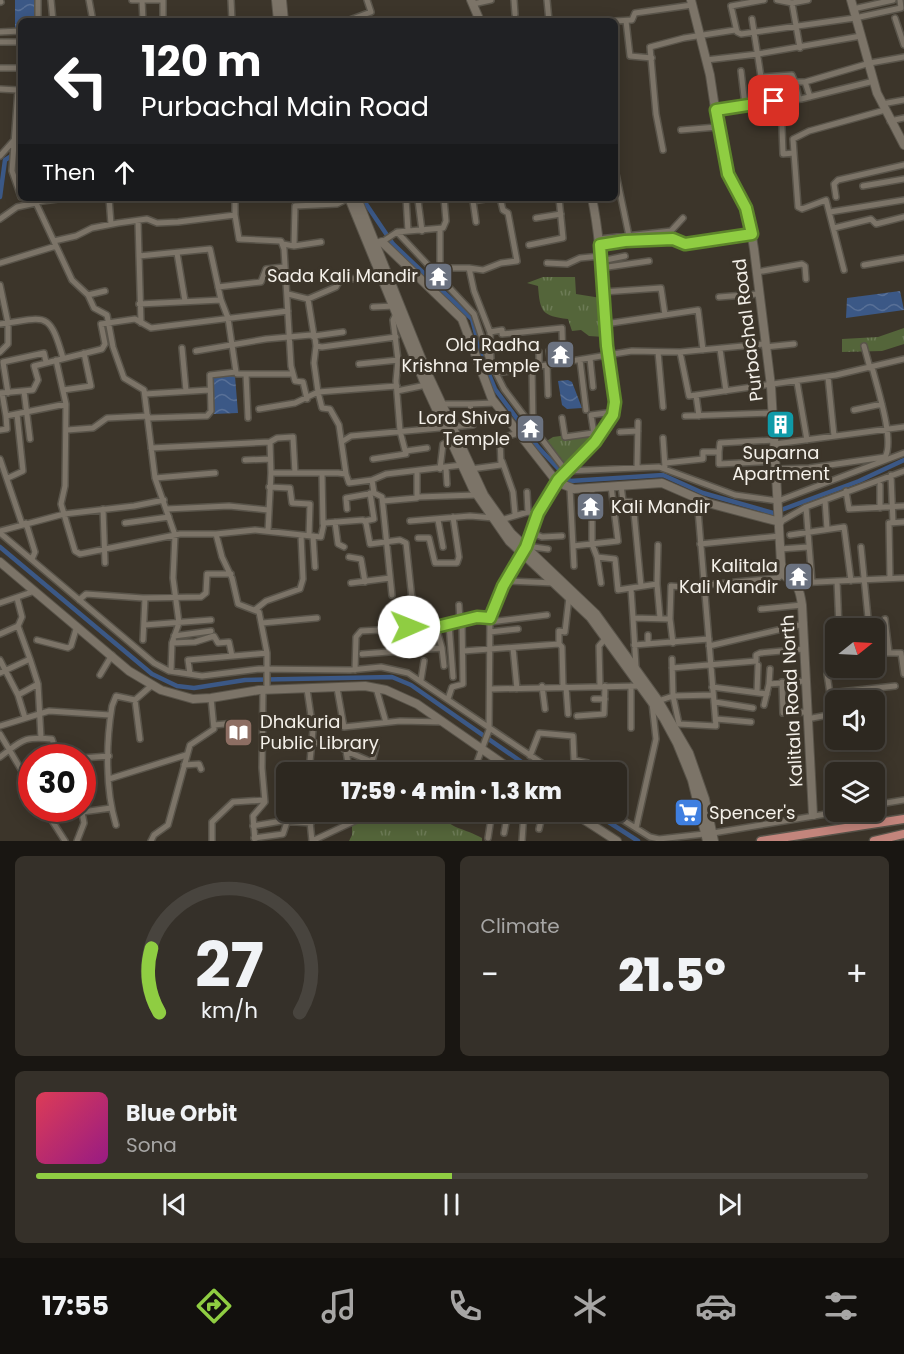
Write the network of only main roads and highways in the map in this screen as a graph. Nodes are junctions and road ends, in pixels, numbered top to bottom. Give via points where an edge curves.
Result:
1 (904, 819) edge
2 (826, 831) junction
3 (904, 834) edge
4 (761, 841) edge
5 (828, 841) edge
6 (874, 841) edge

1 - 2 main road
2 - 4 main road
2 - 5 main road
3 - 6 main road

